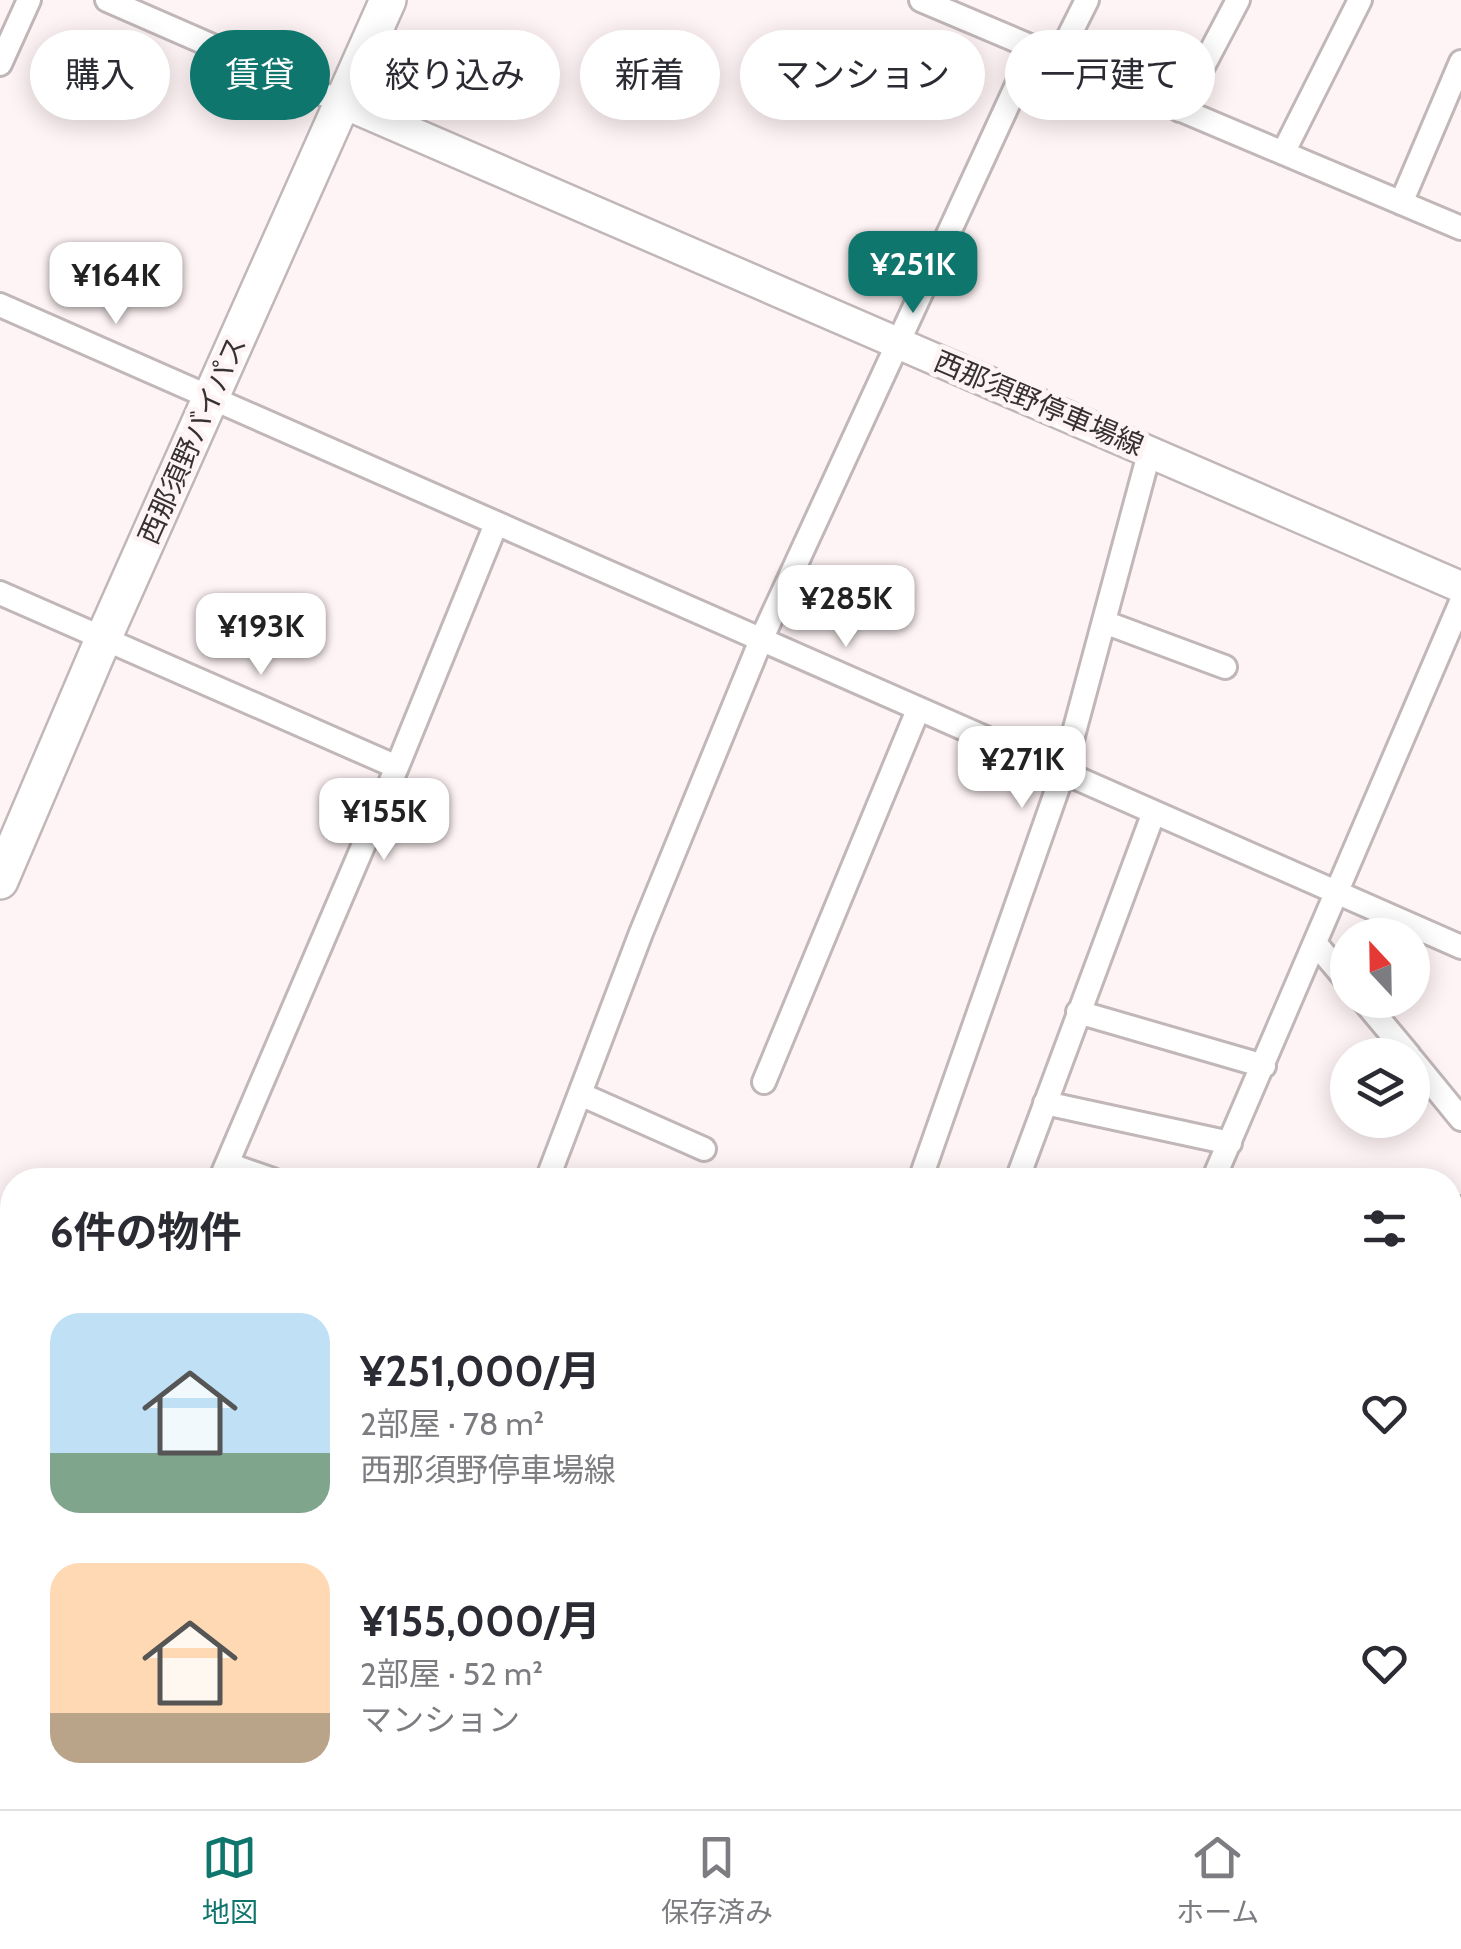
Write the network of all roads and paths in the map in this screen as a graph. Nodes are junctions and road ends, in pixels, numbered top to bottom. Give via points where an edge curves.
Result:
1 (29, 0) edge
2 (107, 0) edge
3 (388, 0) edge
4 (1087, 0) edge
5 (1238, 0) edge
6 (1360, 0) edge
7 (931, 2) edge
8 (1072, 30) edge
9 (1005, 35) edge
10 (1215, 44) edge
11 (1461, 62) edge
12 (0, 64) edge
13 (341, 102) junction
14 (1005, 111) edge
15 (1204, 120) edge
16 (1283, 153) junction
17 (1402, 203) junction
18 (1461, 228) edge
19 (0, 305) edge
20 (898, 342) junction
21 (211, 397) junction
22 (1150, 450) junction
23 (496, 524) junction
24 (1461, 586) edge
25 (0, 593) edge
26 (1461, 602) edge
27 (1104, 622) junction
28 (104, 638) junction
29 (761, 640) junction
30 (1225, 666) dead end
31 (918, 710) junction
32 (397, 767) junction
33 (1064, 772) junction
34 (1154, 812) junction
35 (0, 881) edge
36 (1336, 892) junction
37 (1316, 944) junction
38 (1461, 947) edge
39 (1330, 961) edge
40 (1078, 1012) junction
41 (1378, 1018) edge
42 (1395, 1038) edge
43 (1264, 1066) junction
44 (1430, 1081) edge
45 (764, 1082) dead end
46 (580, 1094) junction
47 (1045, 1103) junction
48 (1461, 1119) edge
49 (1230, 1143) junction
50 (704, 1149) dead end
51 (225, 1168) edge
52 (552, 1168) edge
53 (924, 1168) edge
54 (1021, 1168) edge
55 (1219, 1168) edge

1 - 12 street
2 - 13 street
3 - 13 highway, 西那須野バイパス
4 - 8 street
5 - 10 street
6 - 16 street
7 - 9 street
11 - 17 street
13 - 20 main road, 西那須野停車場線
13 - 21 highway, 西那須野バイパス
14 - 20 street
15 - 16 street
16 - 17 street
17 - 18 street
19 - 21 street
20 - 22 main road, 西那須野停車場線
20 - 29 street
21 - 23 street
21 - 28 highway, 西那須野バイパス
22 - 24 main road, 西那須野停車場線
22 - 27 street
23 - 29 street
23 - 32 street
25 - 28 street
26 - 36 street
27 - 30 street
27 - 33 street
28 - 32 street
28 - 35 highway, 西那須野バイパス
29 - 31 street
29 - 46 street
31 - 33 street
31 - 45 street
32 - 51 street
33 - 34 street
33 - 53 street
34 - 36 street
34 - 40 street
36 - 37 street
36 - 38 street
37 - 39 street
37 - 43 street
40 - 43 street
40 - 47 street
41 - 42 street
43 - 49 street
44 - 48 street
46 - 50 street
46 - 52 street
47 - 49 street
47 - 54 street
49 - 55 street

